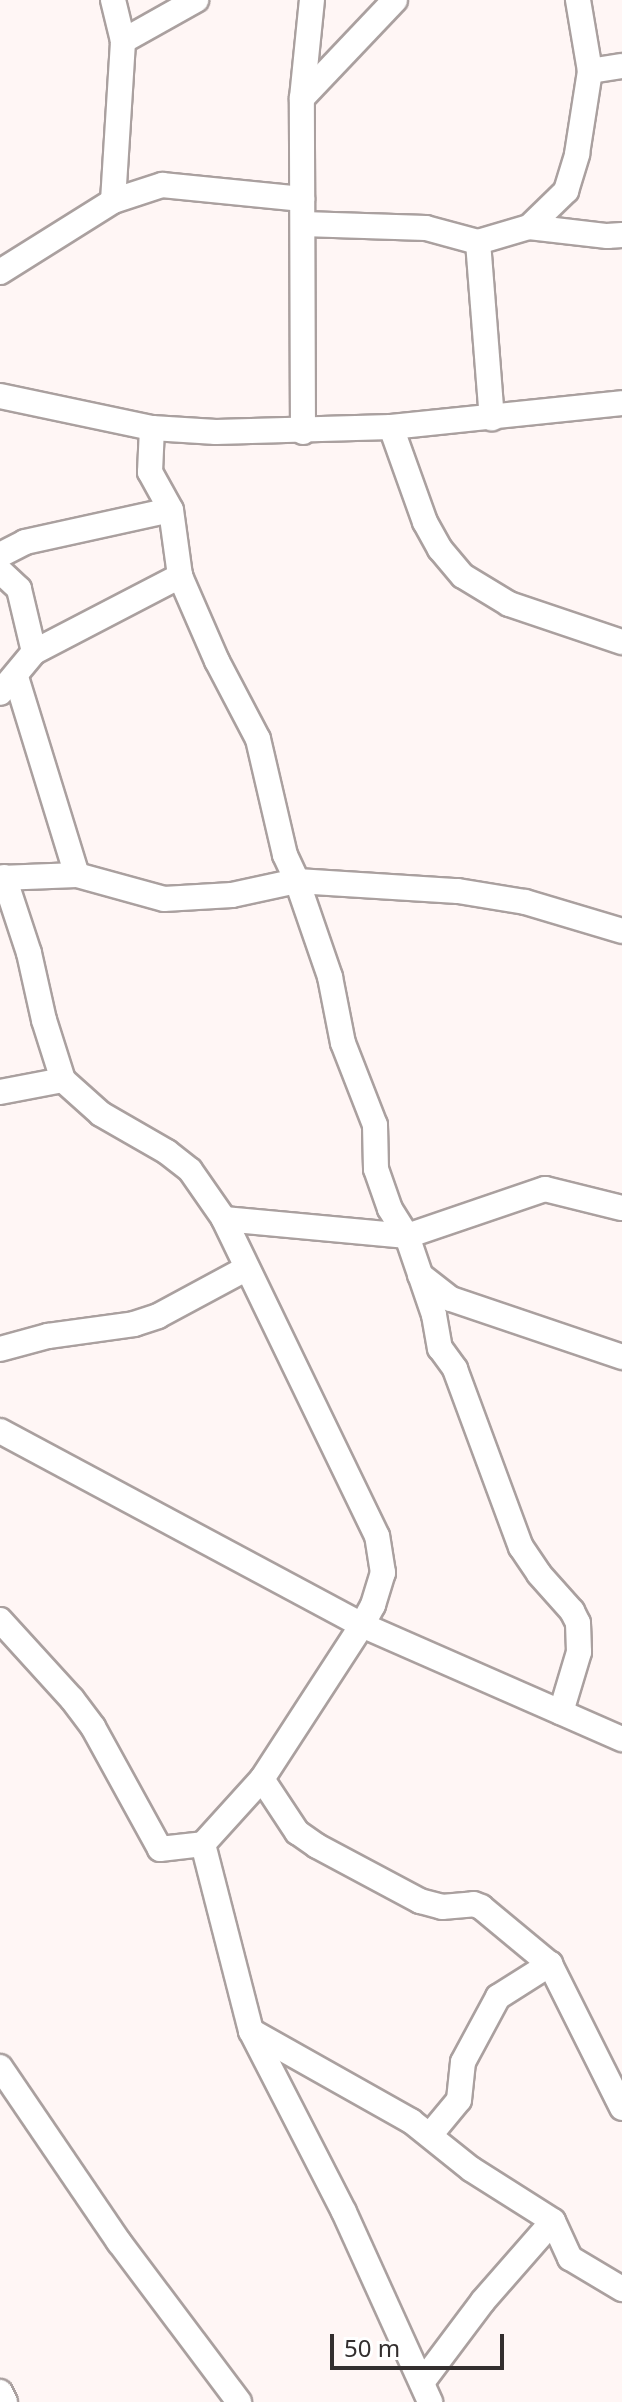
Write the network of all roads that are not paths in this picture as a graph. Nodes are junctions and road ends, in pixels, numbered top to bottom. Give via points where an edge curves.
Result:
1 (113, 0) edge
2 (196, 0) edge
3 (312, 0) edge
4 (395, 0) edge
5 (578, 0) edge
6 (123, 41) junction
7 (622, 66) edge
8 (590, 71) junction
9 (302, 98) junction
10 (302, 199) junction
11 (113, 201) junction
12 (303, 224) junction
13 (529, 227) junction
14 (622, 235) edge
15 (478, 242) junction
16 (0, 272) edge
17 (0, 396) edge
18 (622, 403) edge
19 (492, 418) junction
20 (391, 427) junction
21 (152, 428) junction
22 (303, 432) junction
23 (171, 510) junction
24 (0, 555) edge
25 (0, 571) edge
26 (180, 576) junction
27 (622, 642) edge
28 (34, 652) junction
29 (8, 685) edge
30 (77, 875) junction
31 (2, 878) edge
32 (297, 881) junction
33 (622, 931) edge
34 (63, 1080) junction
35 (0, 1092) edge
36 (622, 1208) edge
37 (224, 1219) junction
38 (407, 1236) junction
39 (247, 1268) junction
40 (420, 1275) junction
41 (0, 1349) edge
42 (622, 1357) edge
43 (0, 1431) edge
44 (0, 1620) edge
45 (362, 1625) junction
46 (561, 1712) junction
47 (622, 1739) edge
48 (262, 1779) junction
49 (203, 1844) junction
50 (550, 1964) junction
51 (251, 2031) junction
52 (0, 2067) edge
53 (622, 2108) edge
54 (430, 2135) junction
55 (553, 2221) junction
56 (622, 2289) edge
57 (0, 2392) edge
58 (427, 2392) edge
59 (236, 2401) edge
60 (5, 2402) edge

1 - 6 street
2 - 6 street
3 - 9 street
4 - 9 street
5 - 8 street
6 - 11 street
7 - 8 street
8 - 13 street via 566,191
9 - 10 street
10 - 11 street via 162,185
10 - 12 street
11 - 16 street
12 - 15 street via 426,228
12 - 22 street
13 - 14 street
13 - 15 street
15 - 19 street
17 - 21 street
18 - 19 street
19 - 20 street
20 - 22 street
20 - 27 street via 425,522 463,576 509,604
21 - 22 street
21 - 23 street via 150,472
23 - 24 street via 25,542
23 - 26 street
25 - 28 street via 19,589
26 - 28 street
26 - 32 street via 258,739 278,831
28 - 29 street
29 - 30 street
30 - 31 street
30 - 32 street via 164,899 232,895
31 - 34 street via 29,953
32 - 33 street via 458,891 525,902
32 - 38 street via 330,977 343,1043 375,1125 376,1169 390,1209
34 - 35 street
34 - 37 street via 101,1114 190,1170
36 - 38 street via 545,1189
37 - 38 street
37 - 39 street
38 - 40 street
39 - 41 street via 134,1324
39 - 45 street via 377,1536 383,1573
40 - 42 street via 451,1299
40 - 46 street via 440,1348 455,1369 521,1547 578,1623 579,1652
43 - 45 street
44 - 49 street via 93,1727 160,1849
45 - 46 street
45 - 48 street
46 - 47 street
48 - 49 street
48 - 50 street via 297,1832 317,1846 420,1901 442,1907 474,1904
49 - 51 street
50 - 53 street
50 - 54 street via 498,1997 463,2062 459,2100
51 - 54 street
51 - 58 street via 344,2212
52 - 59 street
54 - 55 street via 471,2169
55 - 56 street via 570,2258
55 - 58 street via 483,2301
57 - 60 street

